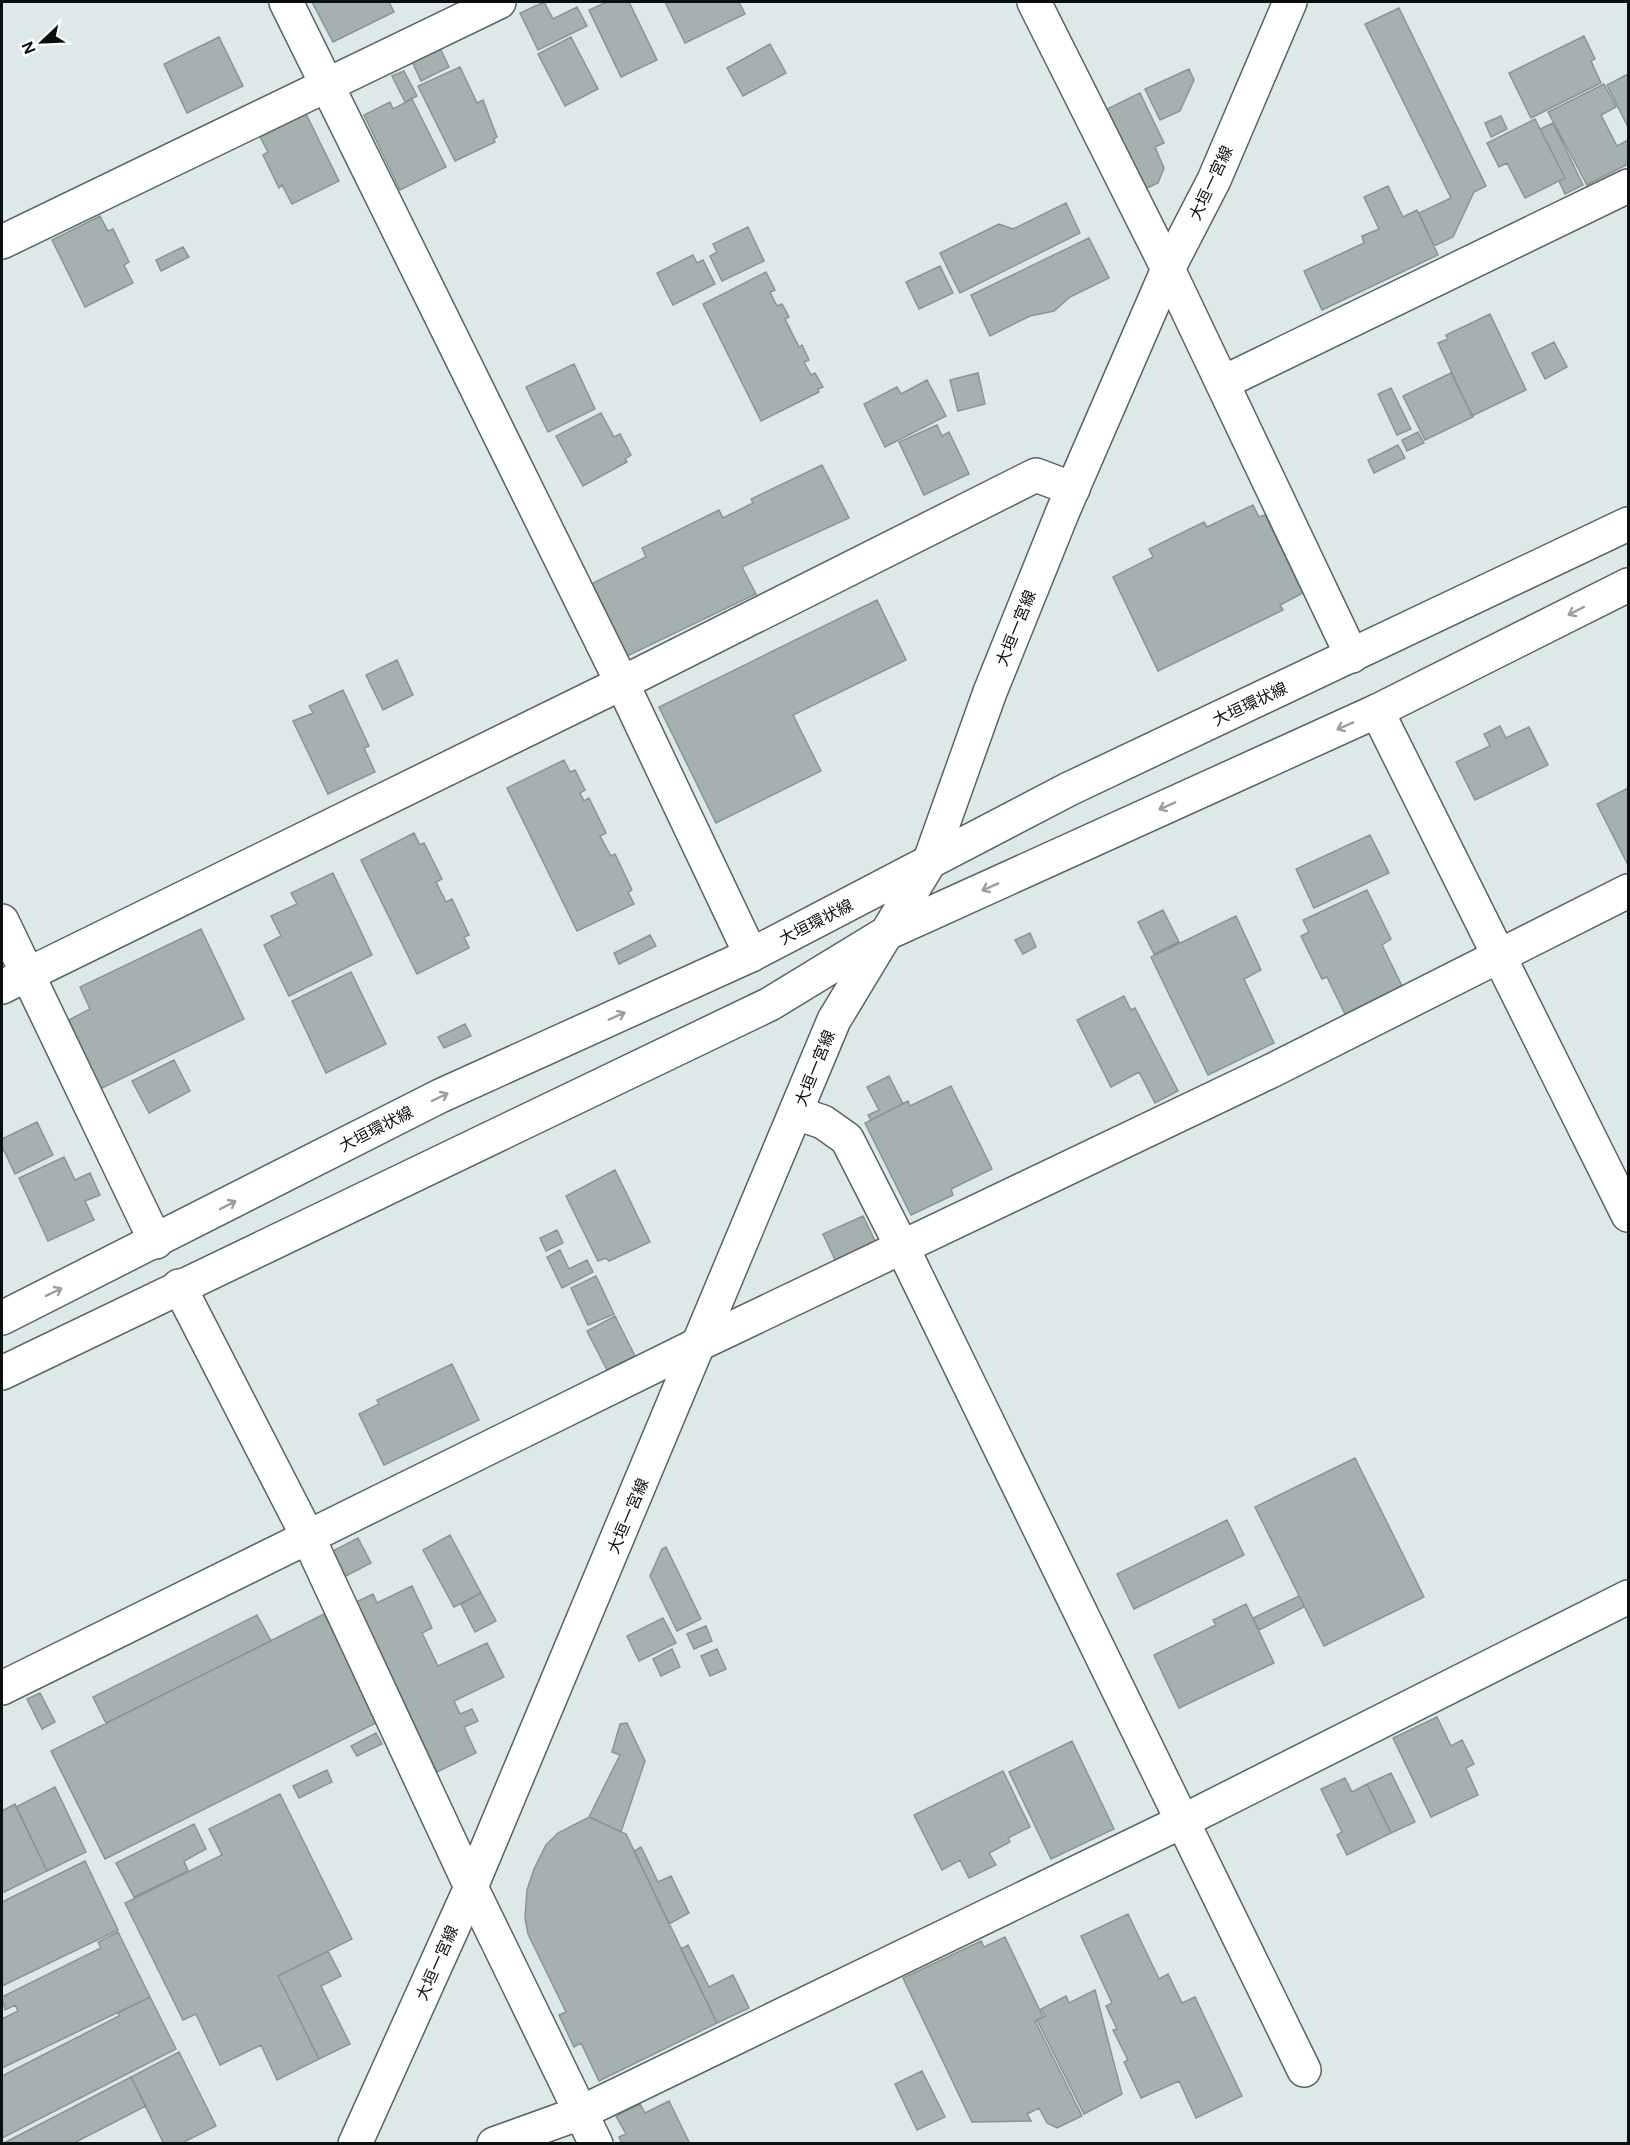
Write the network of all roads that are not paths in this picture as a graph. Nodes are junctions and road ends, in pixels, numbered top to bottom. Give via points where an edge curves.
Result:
1 (286, 2) edge
2 (499, 2) edge
3 (1034, 2) edge
4 (1290, 2) edge
5 (327, 85) junction
6 (1629, 186) edge
7 (2, 242) edge
8 (1168, 269) junction
9 (1222, 383) junction
10 (1073, 489) junction
11 (1629, 524) edge
12 (1629, 585) edge
13 (1352, 656) junction
14 (622, 683) junction
15 (1377, 711) junction
16 (928, 863) junction
17 (1629, 891) edge
18 (2, 921) edge
19 (884, 935) junction
20 (751, 955) junction
21 (1498, 955) junction
22 (15, 980) edge
23 (796, 1113) junction
24 (1629, 1215) edge
25 (156, 1242) junction
26 (903, 1249) junction
27 (179, 1286) junction
28 (2, 1318) edge
29 (701, 1343) junction
30 (2, 1372) edge
31 (308, 1535) junction
32 (1629, 1597) edge
33 (2, 1688) edge
34 (1183, 1821) junction
35 (471, 1887) junction
36 (1304, 2070) dead end
37 (580, 2113) junction
38 (355, 2144) edge
39 (494, 2144) edge
40 (596, 2144) edge

1 - 5 street
2 - 5 street
3 - 8 street
4 - 8 street, 大垣一宮線 via 1214,180
5 - 7 street
5 - 14 street
6 - 9 street
8 - 9 street
8 - 10 street, 大垣一宮線
9 - 13 street
10 - 14 street via 1036,476
10 - 16 street, 大垣一宮線 via 990,692
11 - 13 street, 大垣環状線
12 -> 15 street
13 - 16 street, 大垣環状線 via 1069,789
14 - 20 street
14 - 22 street
15 -> 19 street
15 - 21 street
16 - 19 street, 大垣一宮線
16 - 20 street, 大垣環状線
17 - 21 street
18 - 22 street
19 - 23 street, 大垣一宮線 via 834,1020
19 - 27 street via 770,1004
25 -> 20 street, 大垣環状線 via 440,1096
21 - 24 street
21 - 26 street via 1271,1071
22 - 25 street
23 - 26 street via 823,1122 847,1139
23 - 29 street, 大垣一宮線
28 -> 25 street, 大垣環状線
26 - 29 street
26 - 34 street
27 - 30 street
27 - 31 street
29 - 31 street
29 - 35 street, 大垣一宮線
31 - 33 street
31 - 35 street
32 - 34 street
34 - 36 street
34 - 37 street
35 - 37 street
35 - 38 street, 大垣一宮線
37 - 39 street
37 - 40 street

